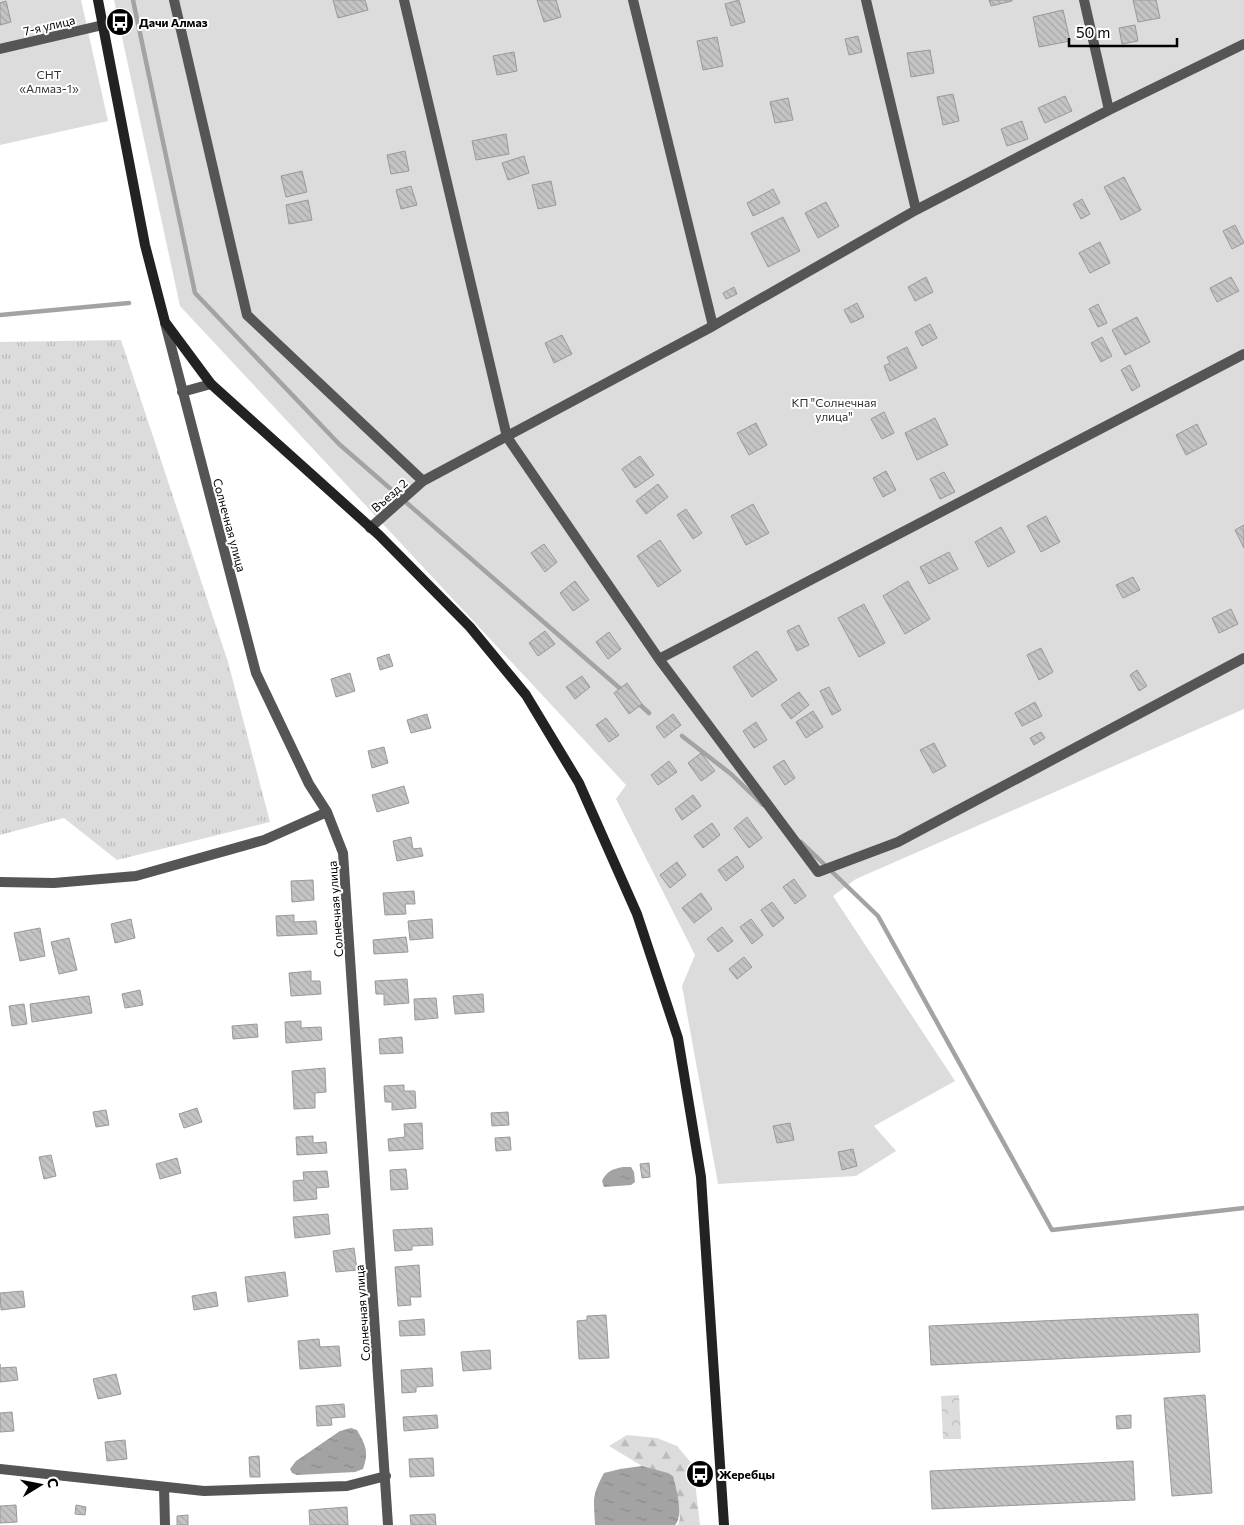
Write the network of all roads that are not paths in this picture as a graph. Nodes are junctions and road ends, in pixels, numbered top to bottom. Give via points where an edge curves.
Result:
1 (98, 0) edge
2 (174, 0) edge
3 (404, 0) edge
4 (633, 0) edge
5 (866, 0) edge
6 (1084, 0) edge
7 (103, 25) junction
8 (1244, 44) edge
9 (0, 49) edge
10 (1109, 110) junction
11 (916, 210) junction
12 (165, 322) junction
13 (713, 326) junction
14 (1244, 354) edge
15 (210, 384) junction
16 (182, 392) junction
17 (507, 437) junction
18 (424, 481) junction
19 (370, 528) junction
20 (1244, 658) edge
21 (659, 659) junction
22 (327, 812) junction
23 (0, 882) edge
24 (0, 1469) edge
25 (386, 1476) junction
26 (164, 1487) junction
27 (165, 1525) edge
28 (388, 1525) edge
29 (724, 1525) edge

1 - 7 main road
2 - 18 street via 247,315
3 - 17 street
4 - 13 street
5 - 11 street
6 - 10 street
7 - 9 street, 7-я улица
7 - 12 main road via 145,244
8 - 10 street, Въезд 2
10 - 11 street, Въезд 2
11 - 13 street, Въезд 2
12 - 15 main road
12 - 16 street, Солнечная улица
13 - 17 street, Въезд 2
14 - 21 street
15 - 16 street
15 - 19 main road
16 - 22 street, Солнечная улица via 256,673 309,784
17 - 18 street, Въезд 2
17 - 21 street
18 - 19 street, Въезд 2
19 - 29 main road via 470,627 526,695 579,783 636,914 678,1038 701,1177
20 - 21 street via 898,842 818,872
22 - 23 street via 264,840 136,876 54,883
22 - 25 street, Солнечная улица via 343,853
24 - 26 street
25 - 26 street via 347,1486 204,1492
25 - 28 street, Солнечная улица
26 - 27 street

